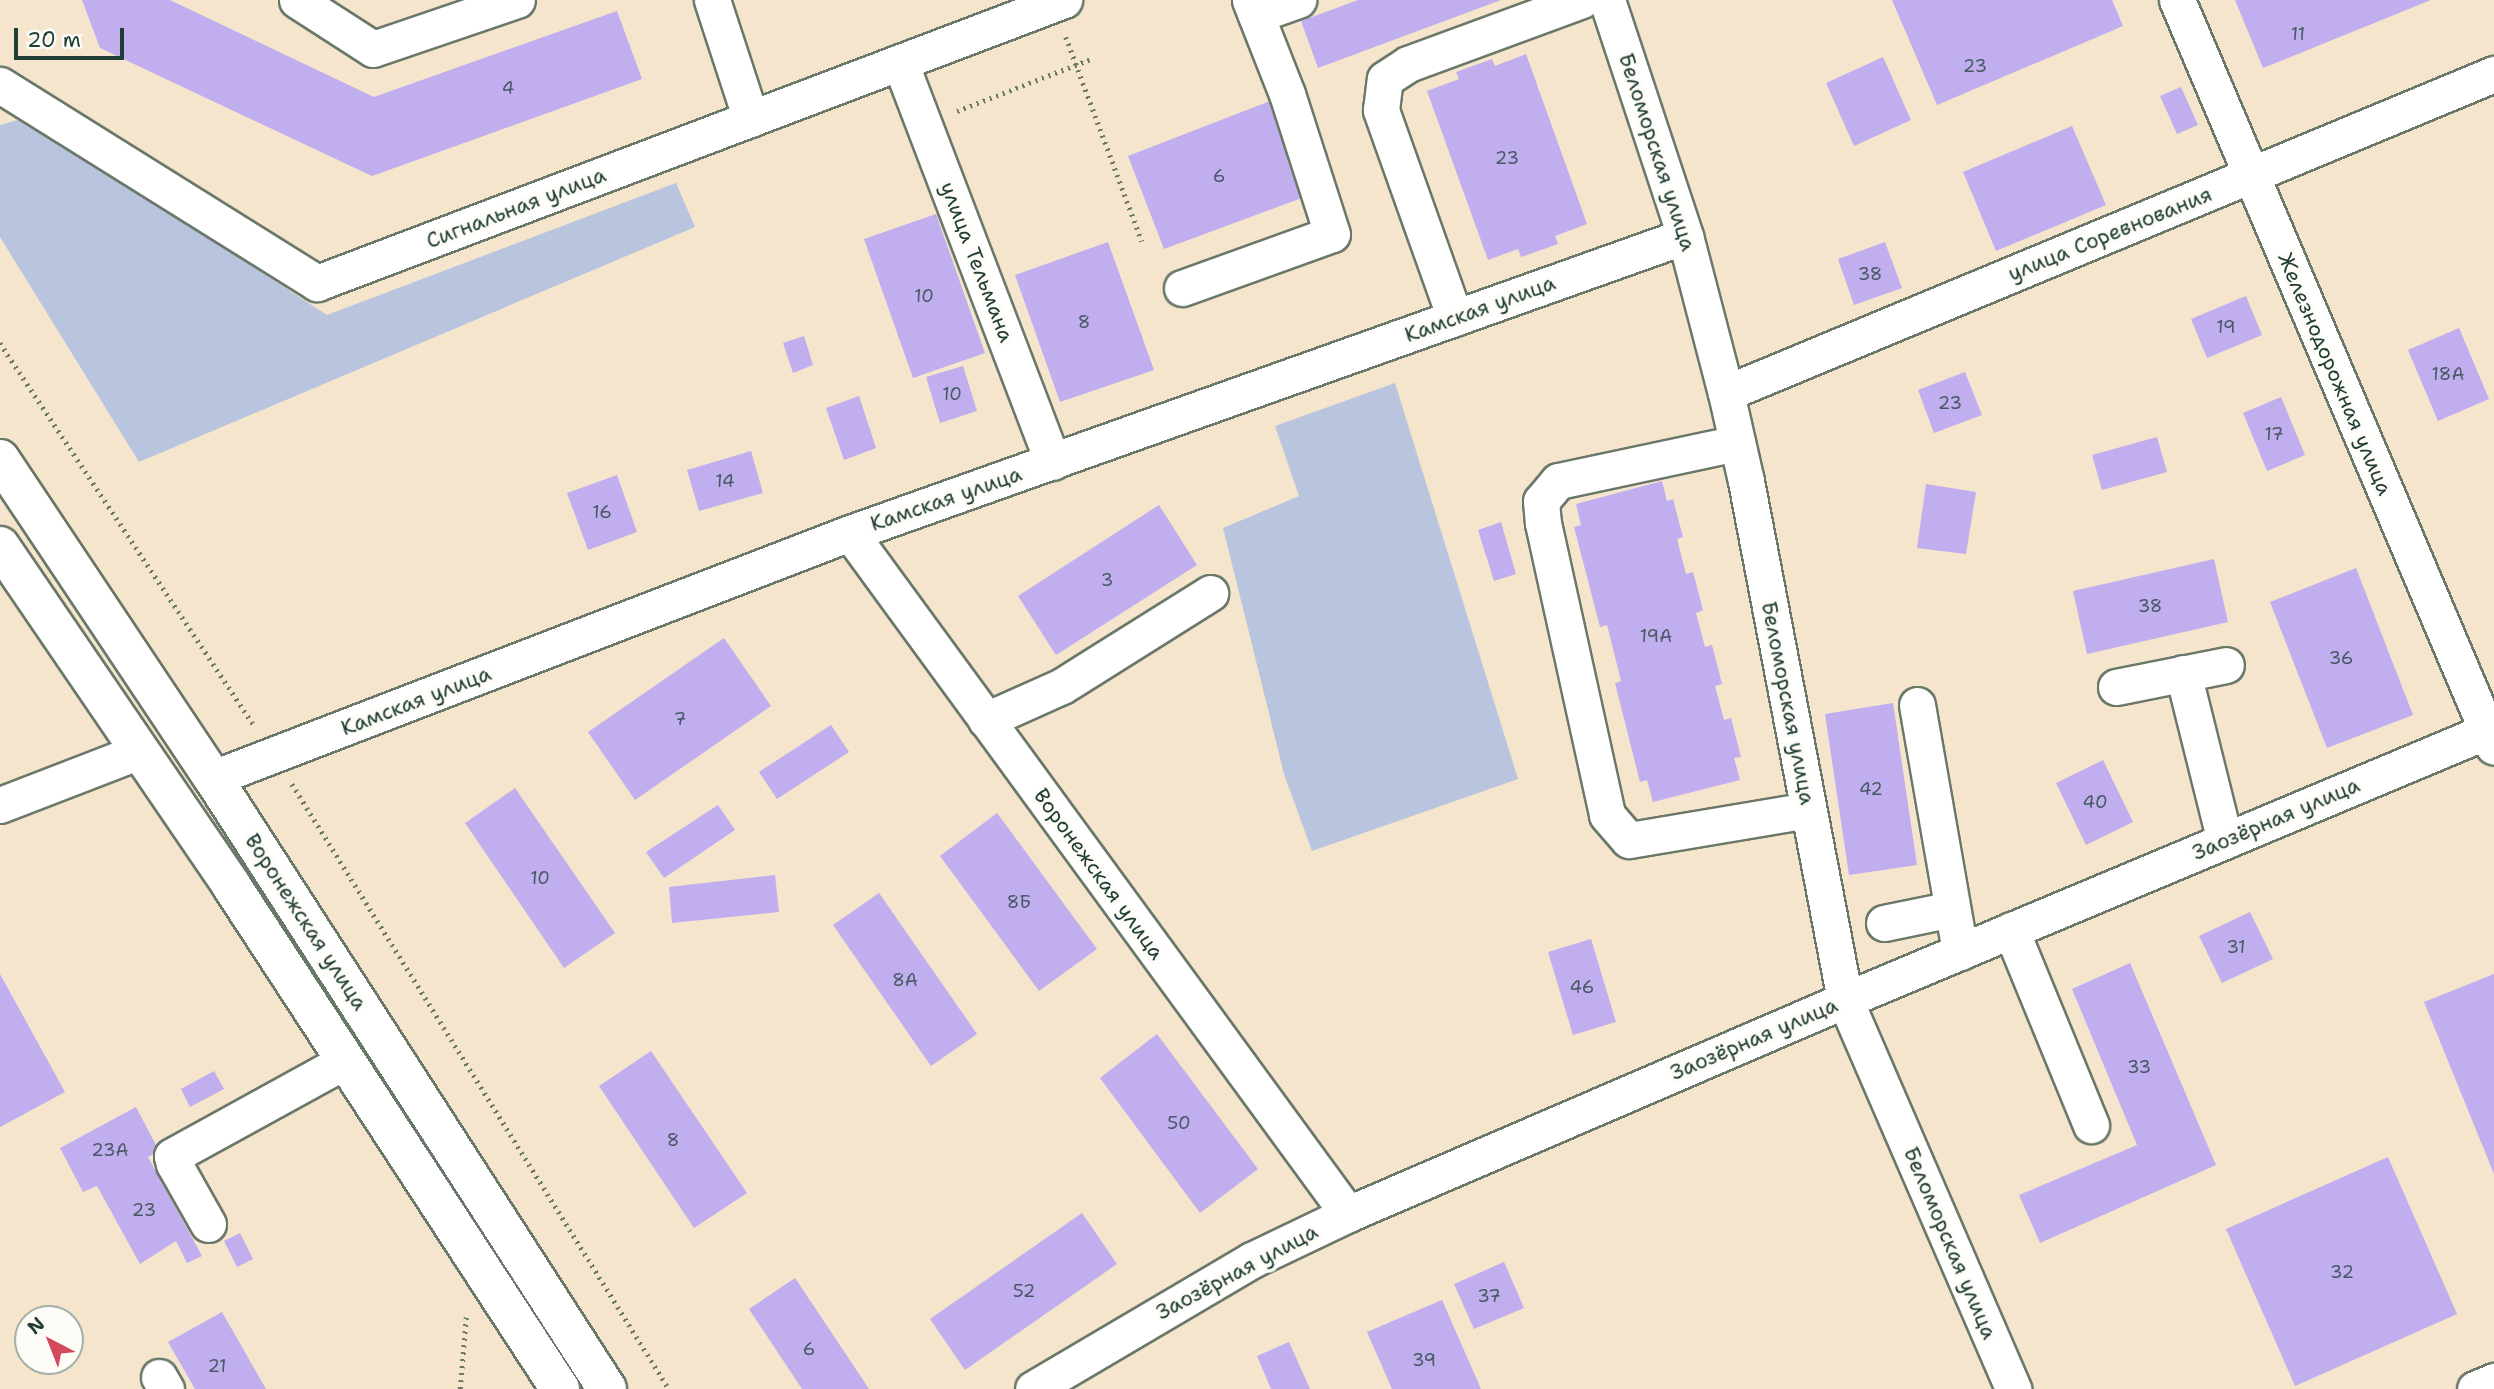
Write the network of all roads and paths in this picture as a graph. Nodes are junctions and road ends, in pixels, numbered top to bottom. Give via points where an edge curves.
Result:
1 (297, 0) edge
2 (515, 0) edge
3 (712, 0) edge
4 (1298, 0) edge
5 (1581, 0) edge
6 (1607, 0) edge
7 (2177, 0) edge
8 (1059, 2) edge
9 (1253, 7) edge
10 (1091, 59) dead end
11 (900, 61) junction
12 (1076, 64) junction
13 (2494, 74) edge
14 (0, 85) edge
15 (751, 119) junction
16 (924, 124) junction
17 (2251, 176) junction
18 (1685, 236) junction
19 (1143, 242) dead end
20 (1182, 288) dead end
21 (1455, 318) junction
22 (0, 342) edge
23 (1726, 393) junction
24 (1737, 443) junction
25 (0, 458) edge
26 (1053, 462) junction
27 (850, 533) junction
28 (0, 546) edge
29 (1210, 593) dead end
30 (2226, 665) dead end
31 (2183, 673) junction
32 (2116, 687) dead end
33 (1917, 705) dead end
34 (986, 720) junction
35 (2491, 735) edge
36 (140, 751) junction
37 (275, 756) junction
38 (213, 778) junction
39 (0, 805) edge
40 (1808, 810) junction
41 (2225, 841) junction
42 (1952, 909) junction
43 (1884, 923) dead end
44 (2011, 930) junction
45 (1960, 952) junction
46 (1845, 1000) junction
47 (345, 1060) junction
48 (2091, 1125) dead end
49 (1348, 1214) junction
50 (208, 1224) dead end
51 (466, 1314) dead end
52 (2494, 1381) edge
53 (556, 1388) edge
54 (460, 1389) edge
55 (607, 1389) edge
56 (669, 1389) edge
57 (1033, 1389) edge
58 (2013, 1389) edge
59 (2475, 1389) edge

1 - 2 street via 373,49
3 - 15 street
4 - 9 street
5 - 21 street via 1408,64 1385,79 1381,110
6 - 18 street, Беломорская улица
7 - 17 street, Железнодорожная улица
8 - 11 street, Сигнальная улица
8 - 12 path
9 - 20 street via 1287,94 1332,234
10 - 12 path
11 - 15 street, Сигнальная улица
11 - 16 street, улица Тельмана
12 - 16 path
12 - 19 path
13 - 17 street, улица Соревнования
14 - 15 street, Сигнальная улица via 317,283
16 - 26 street, улица Тельмана
17 - 23 street, улица Соревнования
17 - 35 street, Железнодорожная улица
18 - 21 street, Камская улица
18 - 23 street, Беломорская улица
21 - 26 street, Камская улица
22 - 37 path
23 - 24 street, Беломорская улица
24 - 40 street, Беломорская улица
24 - 40 street via 1558,481 1541,501 1544,523 1607,815 1629,840
25 - 38 main road, Воронежская улица
26 - 27 street, Камская улица
27 - 34 street, Воронежская улица
27 - 37 street, Камская улица
28 - 36 main road, Воронежская улица
29 - 34 street via 1062,686
30 - 31 street
31 - 32 street
31 - 41 street
33 - 42 street
34 - 49 street, Воронежская улица
35 - 41 street, Заозёрная улица
36 - 39 street
36 - 47 main road, Воронежская улица
37 - 38 street, Камская улица
37 - 56 path
38 - 55 main road, Воронежская улица
40 - 46 street, Беломорская улица
41 - 44 street, Заозёрная улица
42 - 43 street
42 - 45 street
44 - 45 street, Заозёрная улица
44 - 48 street
45 - 46 street, Заозёрная улица
46 - 49 street, Заозёрная улица
46 - 58 street, Беломорская улица
47 - 50 street via 173,1156
47 - 53 main road, Воронежская улица
49 - 57 street, Заозёрная улица via 1252,1260
51 - 54 path
52 - 59 street

